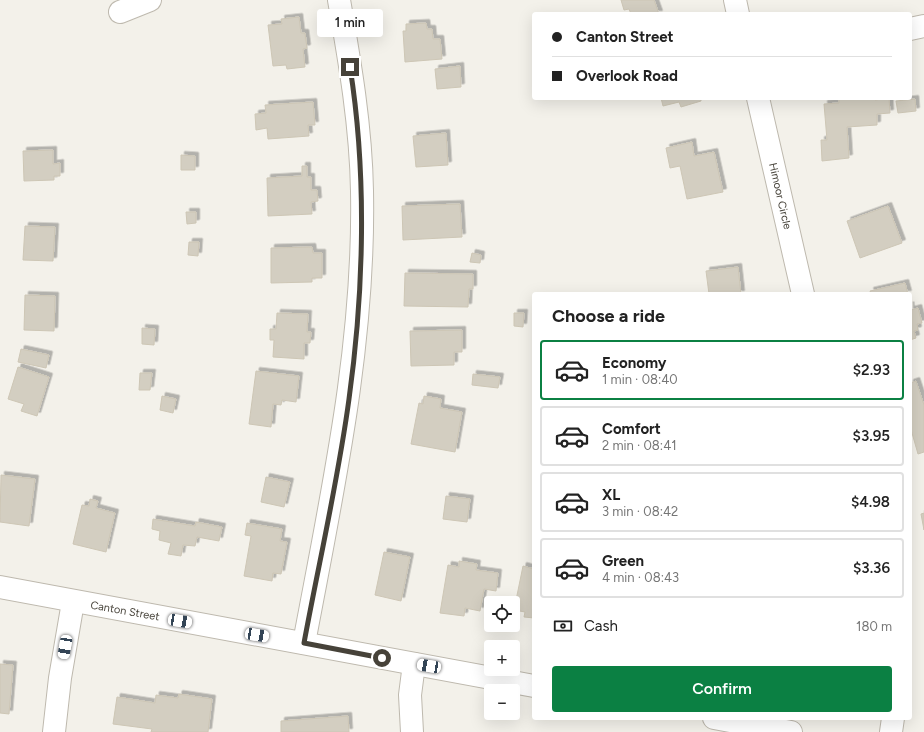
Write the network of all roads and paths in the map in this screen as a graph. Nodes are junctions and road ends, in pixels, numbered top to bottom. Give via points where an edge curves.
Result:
1 (150, 0) edge
2 (339, 0) edge
3 (735, 0) edge
4 (120, 12) dead end
5 (738, 12) edge
6 (924, 26) edge
7 (912, 29) edge
8 (758, 100) edge
9 (803, 292) edge
10 (0, 587) edge
11 (73, 602) junction
12 (304, 643) junction
13 (414, 664) junction
14 (532, 686) edge
15 (725, 720) edge
16 (893, 720) edge
17 (54, 732) edge
18 (412, 732) edge
19 (791, 732) edge
20 (891, 732) edge

1 - 4 street
2 - 12 street via 353,80 358,133 362,190 361,243 349,399
3 - 5 street
6 - 7 street
8 - 9 street, Himoor Circle
10 - 11 street, Canton Street
11 - 12 street, Canton Street
11 - 17 street
12 - 13 street, Canton Street
13 - 14 street, Canton Street
13 - 18 street via 410,695
15 - 19 street
16 - 20 street

